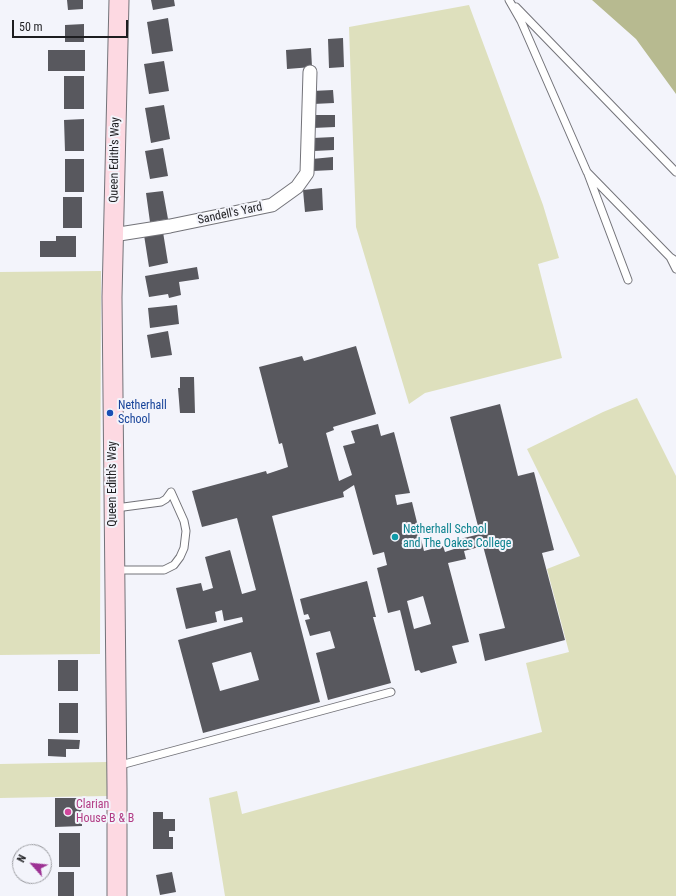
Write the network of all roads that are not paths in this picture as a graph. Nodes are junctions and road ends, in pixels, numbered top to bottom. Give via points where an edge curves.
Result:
1 (119, 0) edge
2 (509, 0) edge
3 (310, 72) dead end
4 (587, 172) junction
5 (676, 172) edge
6 (113, 235) junction
7 (673, 259) edge
8 (676, 269) edge
9 (628, 280) dead end
10 (114, 508) junction
11 (114, 570) junction
12 (390, 692) dead end
13 (117, 766) junction
14 (117, 896) edge

1 - 6 street, Queen Edith's Way
2 - 4 lane via 521,21
2 - 5 lane
3 - 6 street, Sandell's Yard via 307,173 297,187 272,205
4 - 7 lane
4 - 9 lane
6 - 10 street, Queen Edith's Way
7 - 8 lane
10 - 11 street, Queen Edith's Way
10 - 11 lane via 161,502 171,492 186,531 184,548 174,565 164,570
11 - 13 street, Queen Edith's Way
12 - 13 lane
13 - 14 street, Queen Edith's Way

